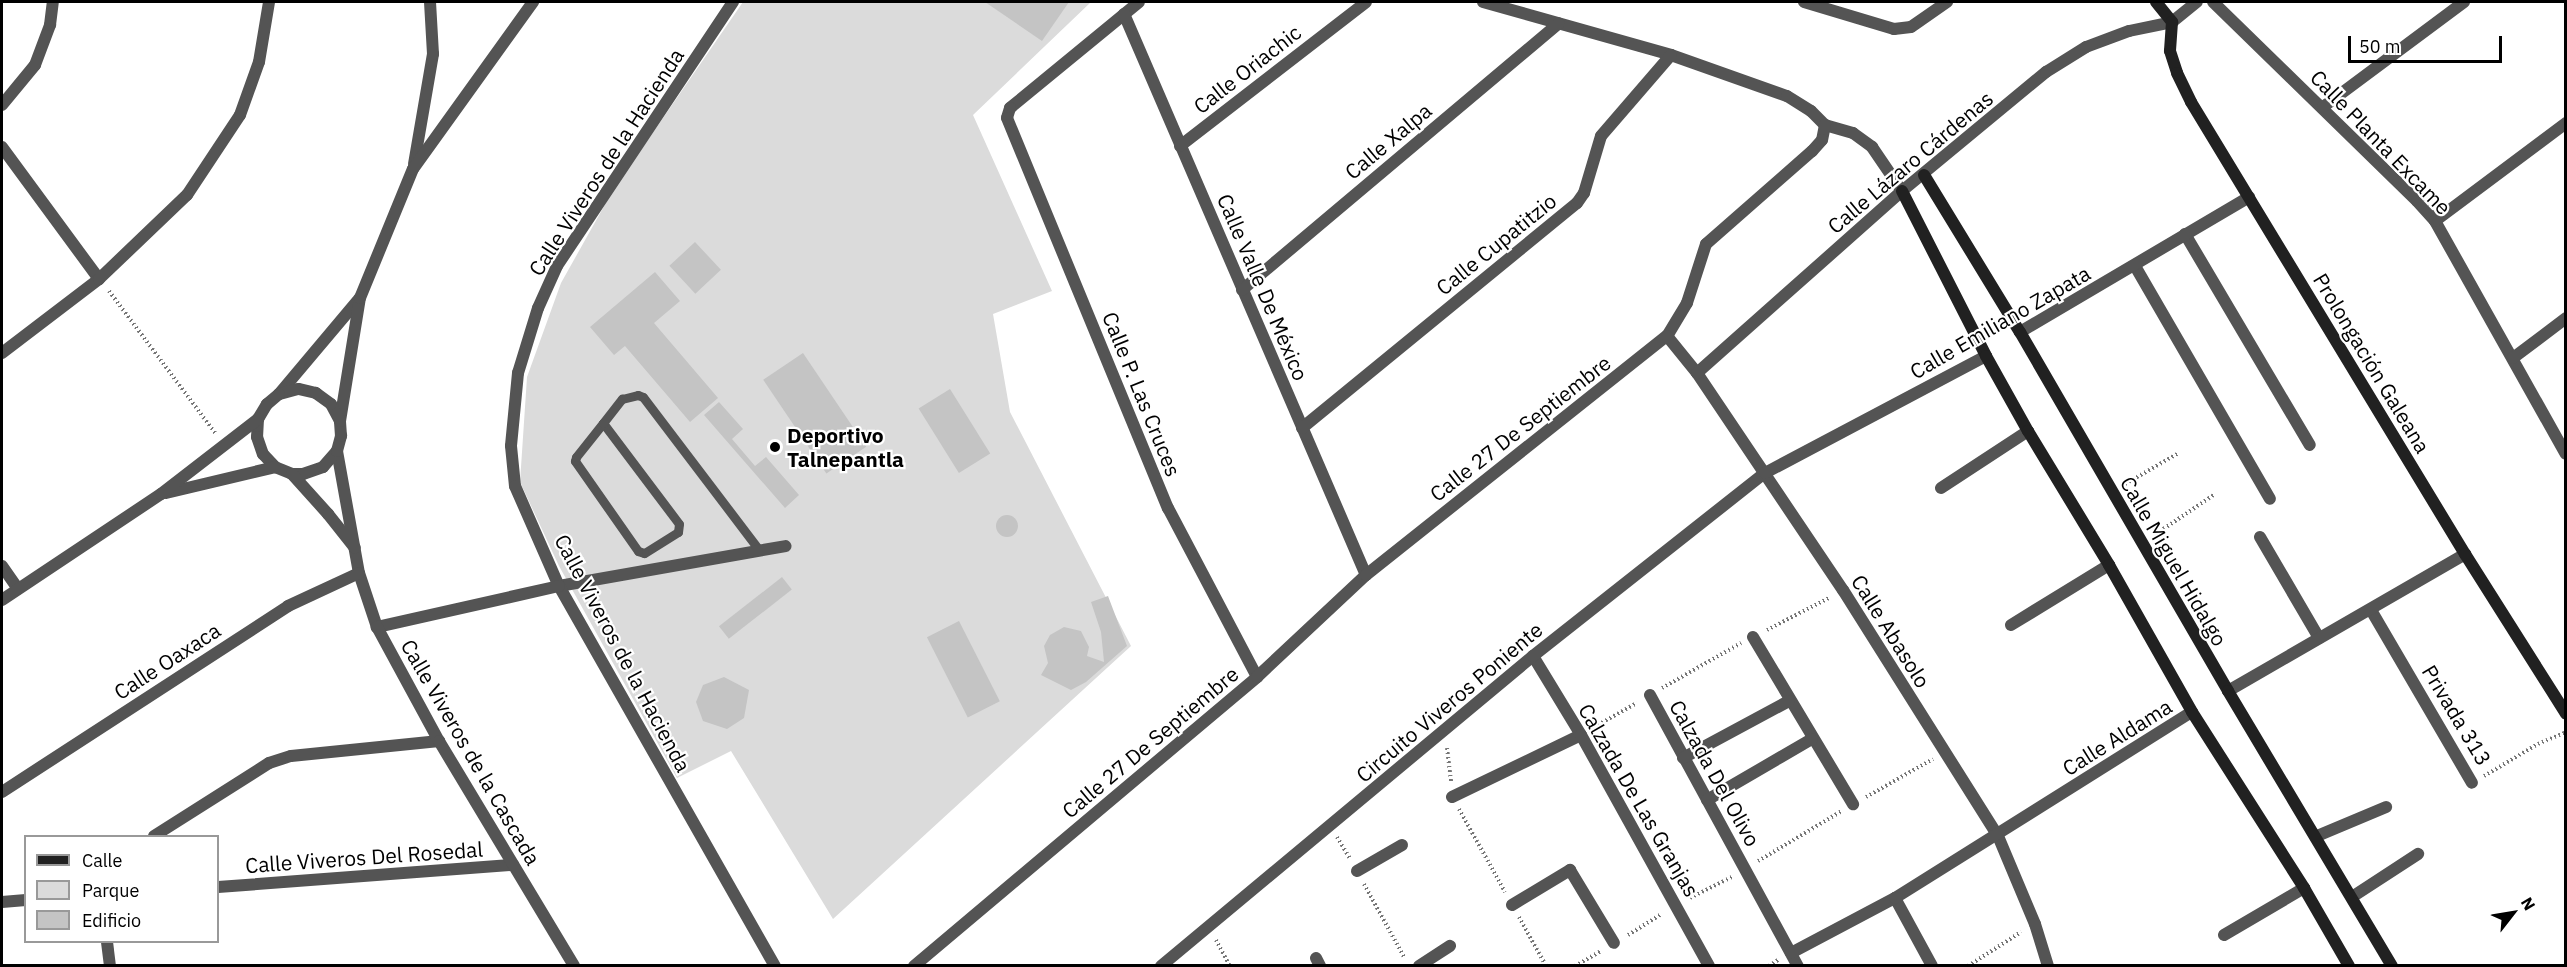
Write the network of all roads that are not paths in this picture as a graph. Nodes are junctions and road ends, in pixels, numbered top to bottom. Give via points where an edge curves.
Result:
1 (53, 2) edge
2 (269, 2) edge
3 (430, 2) edge
4 (533, 2) edge
5 (733, 2) edge
6 (1139, 2) edge
7 (1366, 2) edge
8 (1483, 2) edge
9 (1804, 2) edge
10 (1947, 2) edge
11 (2156, 2) edge
12 (2197, 2) edge
13 (2213, 2) edge
14 (2464, 2) edge
15 (1124, 14) junction
16 (2172, 22) junction
17 (1559, 23) junction
18 (1671, 55) junction
19 (2, 105) edge
20 (2323, 107) junction
21 (2565, 123) edge
22 (1825, 125) junction
23 (1180, 146) junction
24 (2, 147) edge
25 (413, 169) junction
26 (1924, 175) junction
27 (1902, 191) junction
28 (2249, 197) junction
29 (2435, 221) junction
30 (2185, 234) junction
31 (2135, 266) junction
32 (99, 279) junction
33 (1242, 290) junction
34 (360, 298) junction
35 (2565, 318) edge
36 (2020, 332) junction
37 (1667, 336) junction
38 (2, 353) edge
39 (1986, 356) junction
40 (2513, 358) junction
41 (1697, 373) junction
42 (279, 394) junction
43 (258, 419) junction
44 (340, 421) junction
45 (603, 423) junction
46 (1302, 428) junction
47 (2028, 431) junction
48 (2310, 445) dead end
49 (337, 451) junction
50 (2565, 454) edge
51 (275, 467) junction
52 (1765, 473) junction
53 (292, 474) junction
54 (1941, 488) dead end
55 (162, 494) junction
56 (2270, 499) dead end
57 (2260, 537) dead end
58 (786, 546) dead end
59 (355, 548) junction
60 (760, 551) junction
61 (2465, 554) junction
62 (2109, 565) junction
63 (2, 566) edge
64 (358, 573) junction
65 (1366, 575) junction
66 (559, 586) junction
67 (18, 589) junction
68 (2, 600) edge
69 (2371, 610) junction
70 (2011, 625) dead end
71 (377, 627) junction
72 (1753, 637) dead end
73 (2319, 638) junction
74 (1533, 656) junction
75 (1257, 677) junction
76 (2228, 690) junction
77 (1650, 695) road end
78 (1789, 701) junction
79 (2192, 712) junction
80 (2565, 714) edge
81 (1581, 735) junction
82 (1812, 739) junction
83 (439, 741) junction
84 (1683, 758) junction
85 (2472, 783) road end
86 (2, 792) edge
87 (1452, 797) road end
88 (1707, 800) junction
89 (1853, 804) dead end
90 (2386, 807) dead end
91 (157, 835) edge
92 (1998, 836) junction
93 (2317, 836) junction
94 (1402, 845) dead end
95 (2418, 854) dead end
96 (513, 865) junction
97 (1356, 871) road end
98 (219, 887) edge
99 (2304, 888) junction
100 (2352, 897) junction
101 (1895, 898) junction
102 (3, 899) edge
103 (24, 900) edge
104 (1512, 905) road end
105 (2224, 935) dead end
106 (107, 943) edge
107 (1614, 943) dead end
108 (1450, 946) dead end
109 (1791, 953) junction
110 (110, 966) edge
111 (574, 966) edge
112 (775, 966) edge
113 (914, 966) edge
114 (1161, 966) edge
115 (1419, 966) edge
116 (1709, 966) edge
117 (1798, 966) edge
118 (1932, 966) edge
119 (2048, 966) edge
120 (2349, 966) edge
121 (2392, 966) edge

1 - 19 street via 50,25 35,65
2 - 32 street via 259,62 240,115 187,195
3 - 25 street via 433,54
4 - 25 street
5 - 66 street, Calle Viveros de la Hacienda via 556,266 518,373 511,446 515,486
6 - 15 street
7 - 23 street, Calle Oriachic
8 - 17 street
9 - 10 street via 1894,29 1911,27
11 - 16 main road
12 - 16 street
13 - 20 street, Calle Planta Excame
14 - 20 street
15 - 23 street, Calle Valle De México
15 - 75 street, Calle P. Las Cruces via 1010,108 1006,118 1168,508
16 - 26 street, Calle Lázaro Cárdenas via 2129,31 2086,47 2046,72
16 - 28 main road, Prolongación Galeana via 2170,51 2177,74
17 - 18 street
17 - 33 street, Calle Xalpa
18 - 22 street via 1787,96
18 - 46 street, Calle Cupatitzio via 1601,136 1584,193 1577,203
20 - 29 street, Calle Planta Excame
21 - 29 street
22 - 27 street via 1853,133 1872,147
22 - 37 street, Calle 27 De Septiembre via 1822,140 1812,151 1706,244 1687,303
23 - 33 street, Calle Valle De México
24 - 32 street
25 - 34 street
26 - 27 street, Calle Lázaro Cárdenas
26 - 36 main road, Calle Miguel Hidalgo
27 - 39 main road
27 - 41 street, Calle Lázaro Cárdenas
28 - 30 street, Calle Emiliano Zapata
28 - 61 main road, Prolongación Galeana
29 - 40 street, Calle Planta Excame
30 - 31 street, Calle Emiliano Zapata
30 - 48 street
31 - 36 street, Calle Emiliano Zapata
31 - 56 street
32 - 38 street
33 - 46 street, Calle Valle De México
34 - 42 street
34 - 44 street
35 - 40 street
36 - 76 main road, Calle Miguel Hidalgo
37 - 41 street, Calle Abasolo
37 - 65 street, Calle 27 De Septiembre
39 - 47 main road
39 - 52 street, Calle Emiliano Zapata
40 - 50 street, Calle Planta Excame
41 - 52 street, Calle Abasolo
42 - 43 street
42 - 44 street via 298,389 316,393 331,404
43 - 51 street via 257,437 263,454
43 - 55 street
44 - 49 street
45 - 45 lane via 679,524 678,532 644,553 638,551 575,461
45 - 60 lane via 622,399 643,397
46 - 65 street, Calle Valle De México
47 - 54 street
47 - 62 main road
49 - 53 street via 323,467
49 - 59 street, Calle Viveros de la Cascada
51 - 53 street
51 - 55 street
52 - 74 street, Circuito Viveros Poniente
52 - 92 street, Calle Abasolo
53 - 59 street
55 - 67 street
57 - 73 street
58 - 60 street
59 - 64 street, Calle Viveros de la Cascada
60 - 66 street
61 - 69 street
61 - 80 main road, Prolongación Galeana
62 - 70 street
62 - 79 main road
63 - 67 street
64 - 71 street, Calle Viveros de la Cascada
64 - 86 street, Calle Oaxaca via 288,606
65 - 75 street, Calle 27 De Septiembre
66 - 71 street
66 - 112 street, Calle Viveros de la Hacienda
67 - 68 street
69 - 73 street
69 - 85 street, Privada 313
71 - 83 street, Calle Viveros de la Cascada
72 - 78 street
73 - 76 street
74 - 81 street, Calzada De Las Granjas
74 - 114 street, Circuito Viveros Poniente
75 - 113 street, Calle 27 De Septiembre
76 - 93 main road, Calle Miguel Hidalgo
77 - 84 street, Calzada Del Olivo
78 - 82 street
78 - 84 street
79 - 92 street, Calle Aldama
79 - 99 main road
81 - 87 street
81 - 116 street, Calzada De Las Granjas
82 - 88 street
82 - 89 street
83 - 91 street via 291,756 269,764
83 - 96 street, Calle Viveros de la Cascada
84 - 88 street, Calzada Del Olivo
88 - 109 street, Calzada Del Olivo
90 - 93 street
92 - 101 street, Calle Aldama
92 - 119 street, Calle Abasolo
93 - 100 main road, Calle Miguel Hidalgo
94 - 97 street
95 - 100 street
96 - 98 street, Calle Viveros Del Rosedal
96 - 111 street, Calle Viveros de la Cascada
99 - 105 street
99 - 120 main road
100 - 121 main road, Calle Miguel Hidalgo
101 - 109 street, Calle Aldama
101 - 118 street
102 - 103 street
104 - 107 street via 1570,870
106 - 110 street
108 - 115 street
109 - 117 street, Calzada Del Olivo

